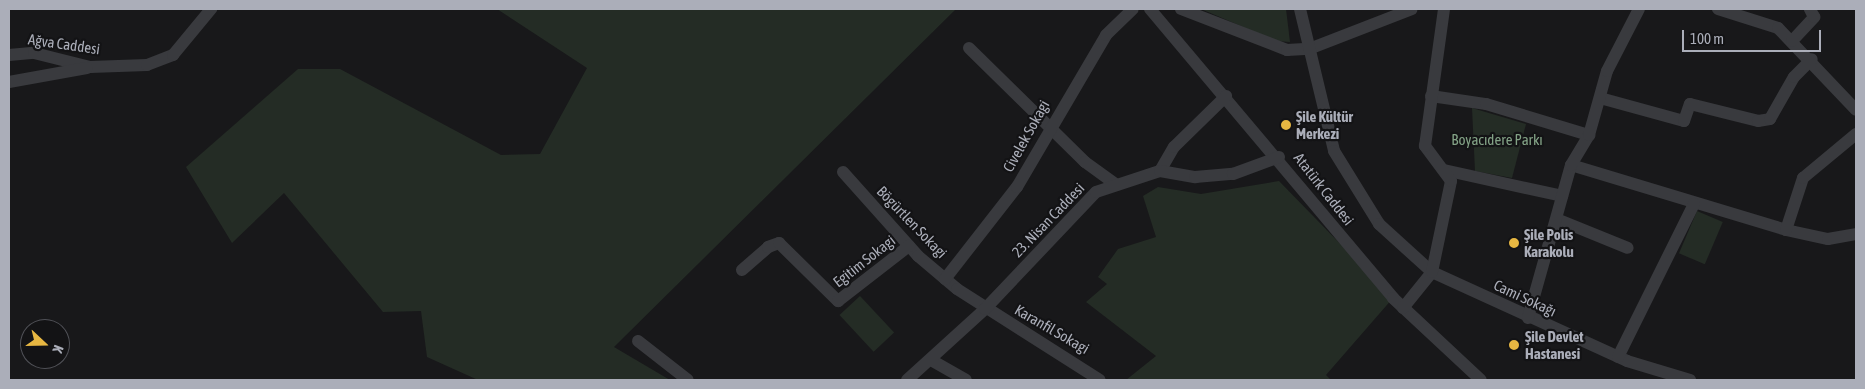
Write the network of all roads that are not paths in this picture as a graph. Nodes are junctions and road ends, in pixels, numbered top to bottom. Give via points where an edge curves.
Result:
1 (211, 9) edge
2 (1133, 9) edge
3 (1150, 9) edge
4 (1181, 9) edge
5 (1300, 9) edge
6 (1412, 9) edge
7 (1444, 9) edge
8 (1639, 9) edge
9 (1718, 9) edge
10 (1810, 9) edge
11 (1792, 41) junction
12 (969, 48) dead end
13 (1309, 49) junction
14 (9, 55) edge
15 (1812, 59) junction
16 (90, 67) junction
17 (9, 82) edge
18 (1226, 96) junction
19 (1431, 96) junction
20 (1600, 98) junction
21 (1856, 110) edge
22 (1051, 124) junction
23 (1856, 134) edge
24 (1589, 135) junction
25 (1278, 157) junction
26 (1571, 165) junction
27 (1444, 170) junction
28 (1160, 171) junction
29 (843, 172) dead end
30 (1117, 185) junction
31 (1562, 196) junction
32 (1694, 204) junction
33 (1559, 220) junction
34 (1786, 230) junction
35 (1856, 234) edge
36 (909, 246) junction
37 (1628, 248) dead end
38 (742, 270) dead end
39 (1432, 272) junction
40 (946, 279) junction
41 (1402, 308) junction
42 (985, 309) junction
43 (1528, 318) junction
44 (638, 341) dead end
45 (1618, 357) junction
46 (931, 360) junction
47 (688, 380) edge
48 (907, 380) edge
49 (966, 380) edge
50 (1100, 380) edge
51 (1481, 380) edge
52 (1690, 380) edge

1 - 16 street, Ağva Caddesi via 173,55 147,65
2 - 22 street, Civelek Sokagi via 1106,35
3 - 18 street, Atatürk Caddesi
4 - 13 street via 1265,44 1287,50
5 - 13 street, Cami Sokağı
6 - 13 street
7 - 19 street
8 - 20 street via 1607,71
9 - 11 street via 1778,28
10 - 11 street via 1814,17
11 - 15 street
12 - 22 street
13 - 39 street, Cami Sokağı via 1334,151 1379,224
14 - 16 street, Ağva Caddesi via 34,53
15 - 20 street via 1794,78 1770,119 1758,121 1690,104 1684,121
15 - 21 street
16 - 17 street
18 - 25 street, Atatürk Caddesi
18 - 28 street via 1174,147
19 - 24 street via 1486,104
19 - 27 street via 1425,146
20 - 24 street
22 - 30 street via 1085,162
22 - 40 street, Civelek Sokagi via 1017,186
23 - 34 street via 1803,178
24 - 26 street
25 - 28 street, 23. Nisan Caddesi via 1233,174 1195,177
25 - 41 street, Atatürk Caddesi
26 - 31 street
26 - 32 street
27 - 31 street
27 - 39 street via 1451,181
28 - 30 street, 23. Nisan Caddesi
29 - 36 street, Bögürtlen Sokagi
30 - 42 street, 23. Nisan Caddesi via 1096,192
31 - 33 street
32 - 34 street
32 - 45 street
33 - 37 street
33 - 43 street
34 - 35 street via 1828,239
36 - 38 street, Egitim Sokagi via 838,301 779,243 768,247
36 - 40 street, Bögürtlen Sokagi
39 - 41 street
39 - 43 street, Cami Sokağı
40 - 42 street, Bögürtlen Sokagi
41 - 51 street, Atatürk Caddesi
42 - 46 street, 23. Nisan Caddesi
42 - 50 street, Karanfil Sokagi
43 - 45 street, Cami Sokağı
44 - 47 street
45 - 52 street, Cami Sokağı
46 - 48 street, 23. Nisan Caddesi
46 - 49 street

